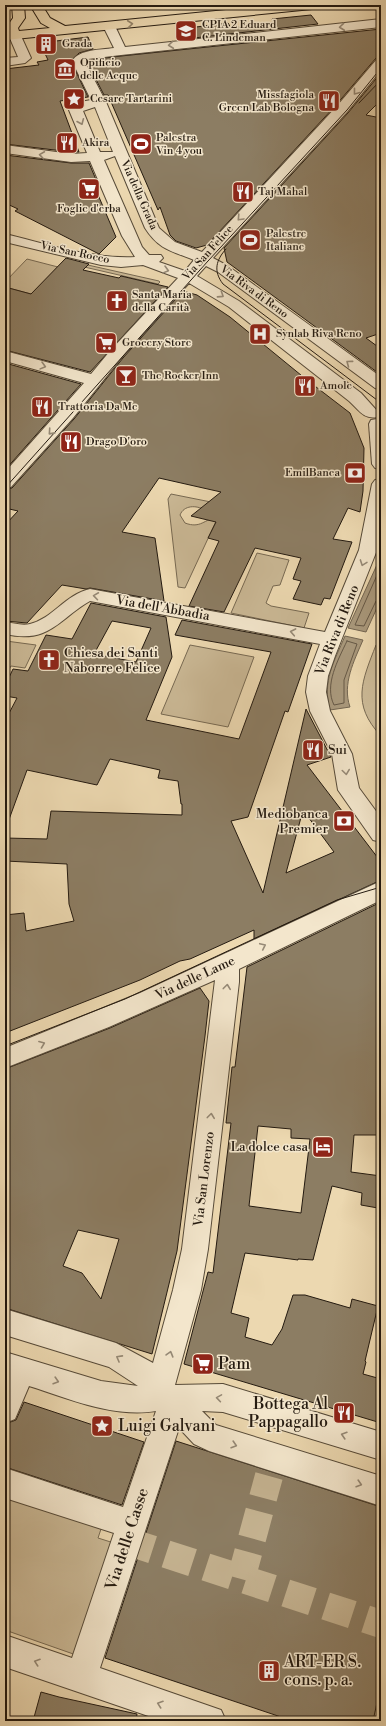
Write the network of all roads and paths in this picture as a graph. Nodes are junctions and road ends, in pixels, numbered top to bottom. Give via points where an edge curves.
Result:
1 (18, 5) edge
2 (36, 5) edge
3 (194, 5) edge
4 (312, 5) edge
5 (45, 20) junction
6 (10, 23) edge
7 (381, 23) edge
8 (109, 26) junction
9 (63, 30) junction
10 (10, 36) edge
11 (121, 50) junction
12 (5, 62) edge
13 (381, 62) edge
14 (99, 102) junction
15 (5, 149) edge
16 (120, 153) junction
17 (95, 156) junction
18 (130, 236) junction
19 (5, 238) edge
20 (178, 250) junction
21 (203, 258) junction
22 (109, 261) junction
23 (145, 261) junction
24 (187, 276) junction
25 (5, 356) edge
26 (94, 380) junction
27 (381, 386) edge
28 (377, 416) edge
29 (381, 464) edge
30 (5, 483) edge
31 (381, 484) edge
32 (5, 628) edge
33 (331, 640) junction
34 (381, 834) edge
35 (381, 890) edge
36 (227, 963) junction
37 (5, 1058) edge
38 (5, 1322) edge
39 (13, 1368) edge
40 (166, 1397) junction
41 (5, 1409) edge
42 (381, 1446) edge
43 (5, 1483) edge
44 (381, 1491) edge
45 (131, 1524) junction
46 (5, 1651) edge
47 (81, 1677) junction
48 (210, 1721) edge

1 - 6 main road via 20,14
2 - 5 main road
3 - 5 main road
8 -> 4 main road
5 - 6 main road
5 - 9 main road
6 - 10 main road
7 -> 11 street
8 - 9 main road
8 - 11 street
9 - 10 main road
10 - 12 street via 25,58
11 - 14 street, Via della Grada via 88,55 79,59
13 -> 21 street, Via San Felice via 342,109
14 - 16 street, Via della Grada
14 -> 17 street, Via della Grada via 76,108
17 -> 15 street via 67,158
16 - 17 street, Via della Grada
16 - 20 street, Via della Grada via 152,228 164,243
17 - 18 street, Via della Grada
18 - 22 street, Via della Grada
18 - 23 street, Via della Grada via 137,252
19 - 22 street, Via San Rocco
20 - 21 street, Via della Grada
20 - 23 street
21 - 24 street, Via San Felice
27 -> 21 street, Via Riva di Reno via 227,271
22 - 23 street, Via San Rocco
23 -> 24 street via 155,267
24 - 26 street, Via San Felice
24 -> 28 street, Via Riva di Reno via 239,307
25 -> 26 street
26 -> 30 street, Via San Felice
28 - 29 street, Via Riva di Reno
31 -> 33 street, Via Riva di Reno via 368,550
33 -> 32 street, Via dell'Abbadia via 90,595 82,598 40,629 19,631
33 -> 34 street, Via Riva di Reno via 316,682 317,703 342,754 349,790
36 -> 35 street, Via delle Lame
37 -> 36 street, Via delle Lame via 127,1009
40 -> 36 street, Via San Lorenzo via 195,1249 228,982
40 -> 38 street via 147,1375 116,1356
39 -> 40 street via 102,1395 138,1400
39 - 41 street
42 -> 40 street via 223,1398
40 -> 44 street via 209,1437
40 - 45 street, Via delle Casse
43 - 45 street
45 - 47 street, Via delle Casse
47 -> 46 street
48 -> 47 street

